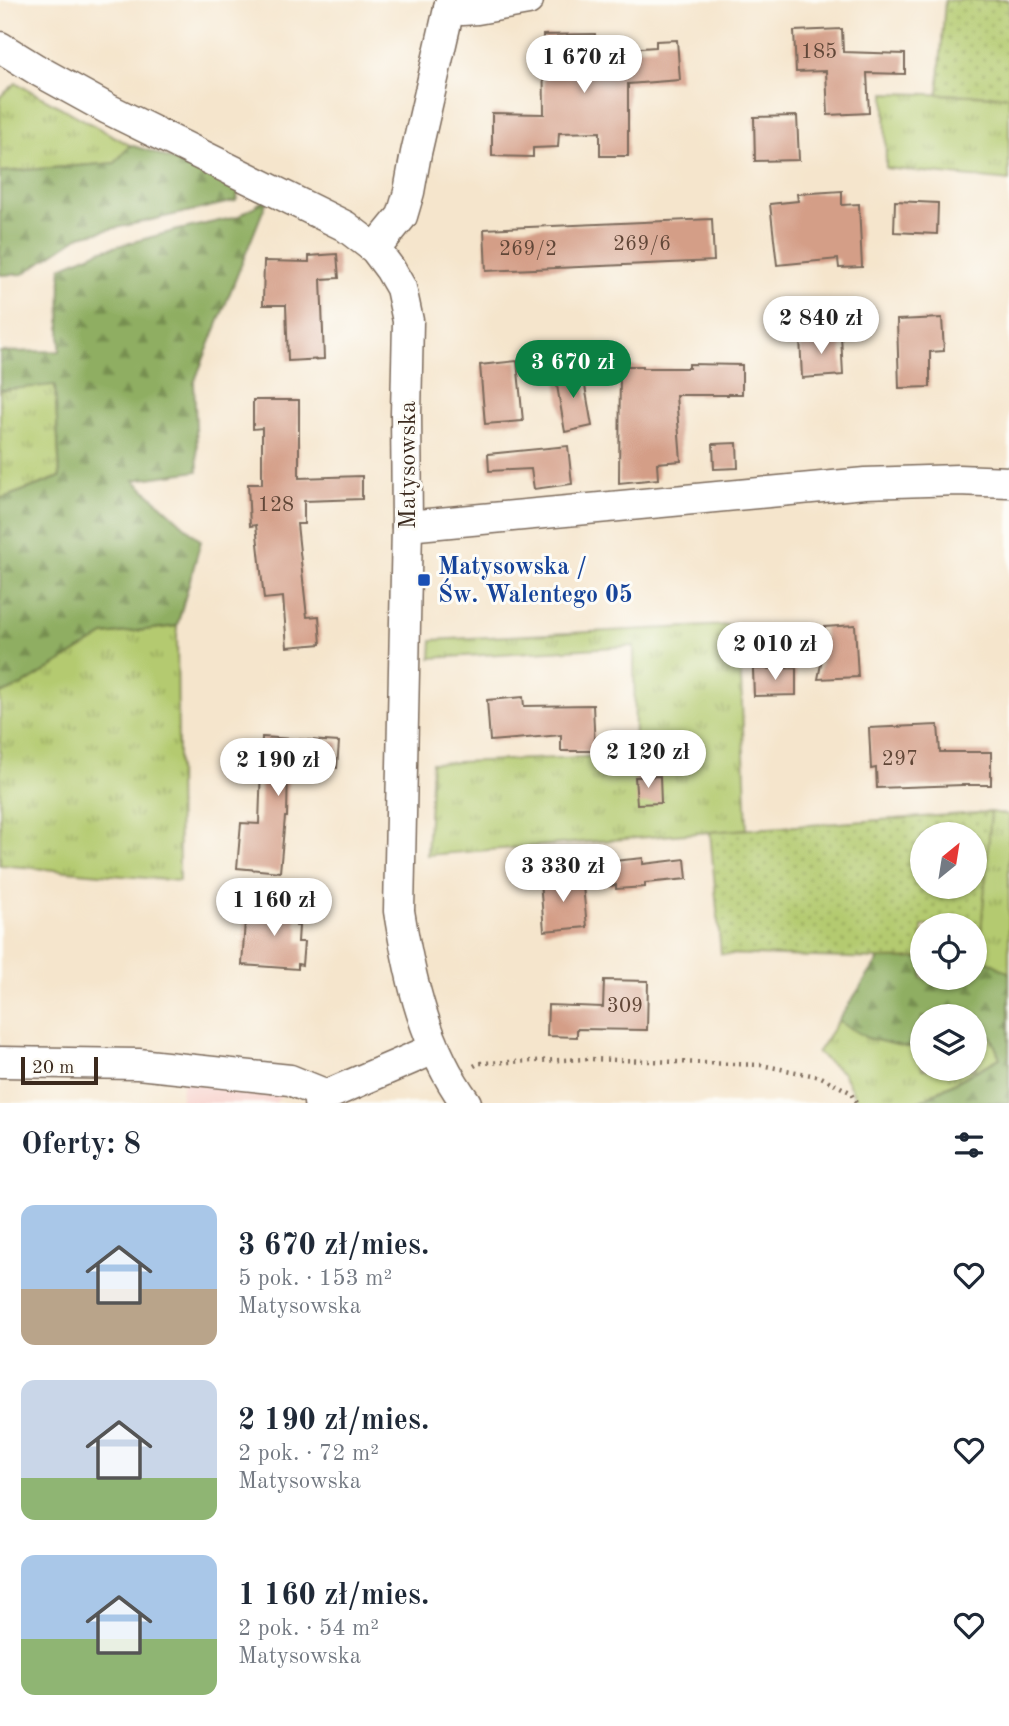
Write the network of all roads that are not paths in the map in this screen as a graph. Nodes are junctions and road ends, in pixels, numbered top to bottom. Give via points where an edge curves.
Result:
1 (528, 0) edge
2 (450, 4) edge
3 (0, 47) edge
4 (375, 248) junction
5 (1009, 482) edge
6 (407, 526) junction
7 (434, 1049) junction
8 (0, 1062) edge
9 (323, 1099) edge
10 (466, 1103) edge

1 - 2 street via 462,10
2 - 4 street via 410,192 402,216
3 - 4 street, Matysowska via 108,109 345,226
4 - 6 street, Matysowska via 401,288 408,321
5 - 6 street via 865,483
6 - 7 street, Matysowska via 399,911 418,1004
7 - 9 street
7 - 10 street, Matysowska
8 - 9 street via 138,1065 290,1080

